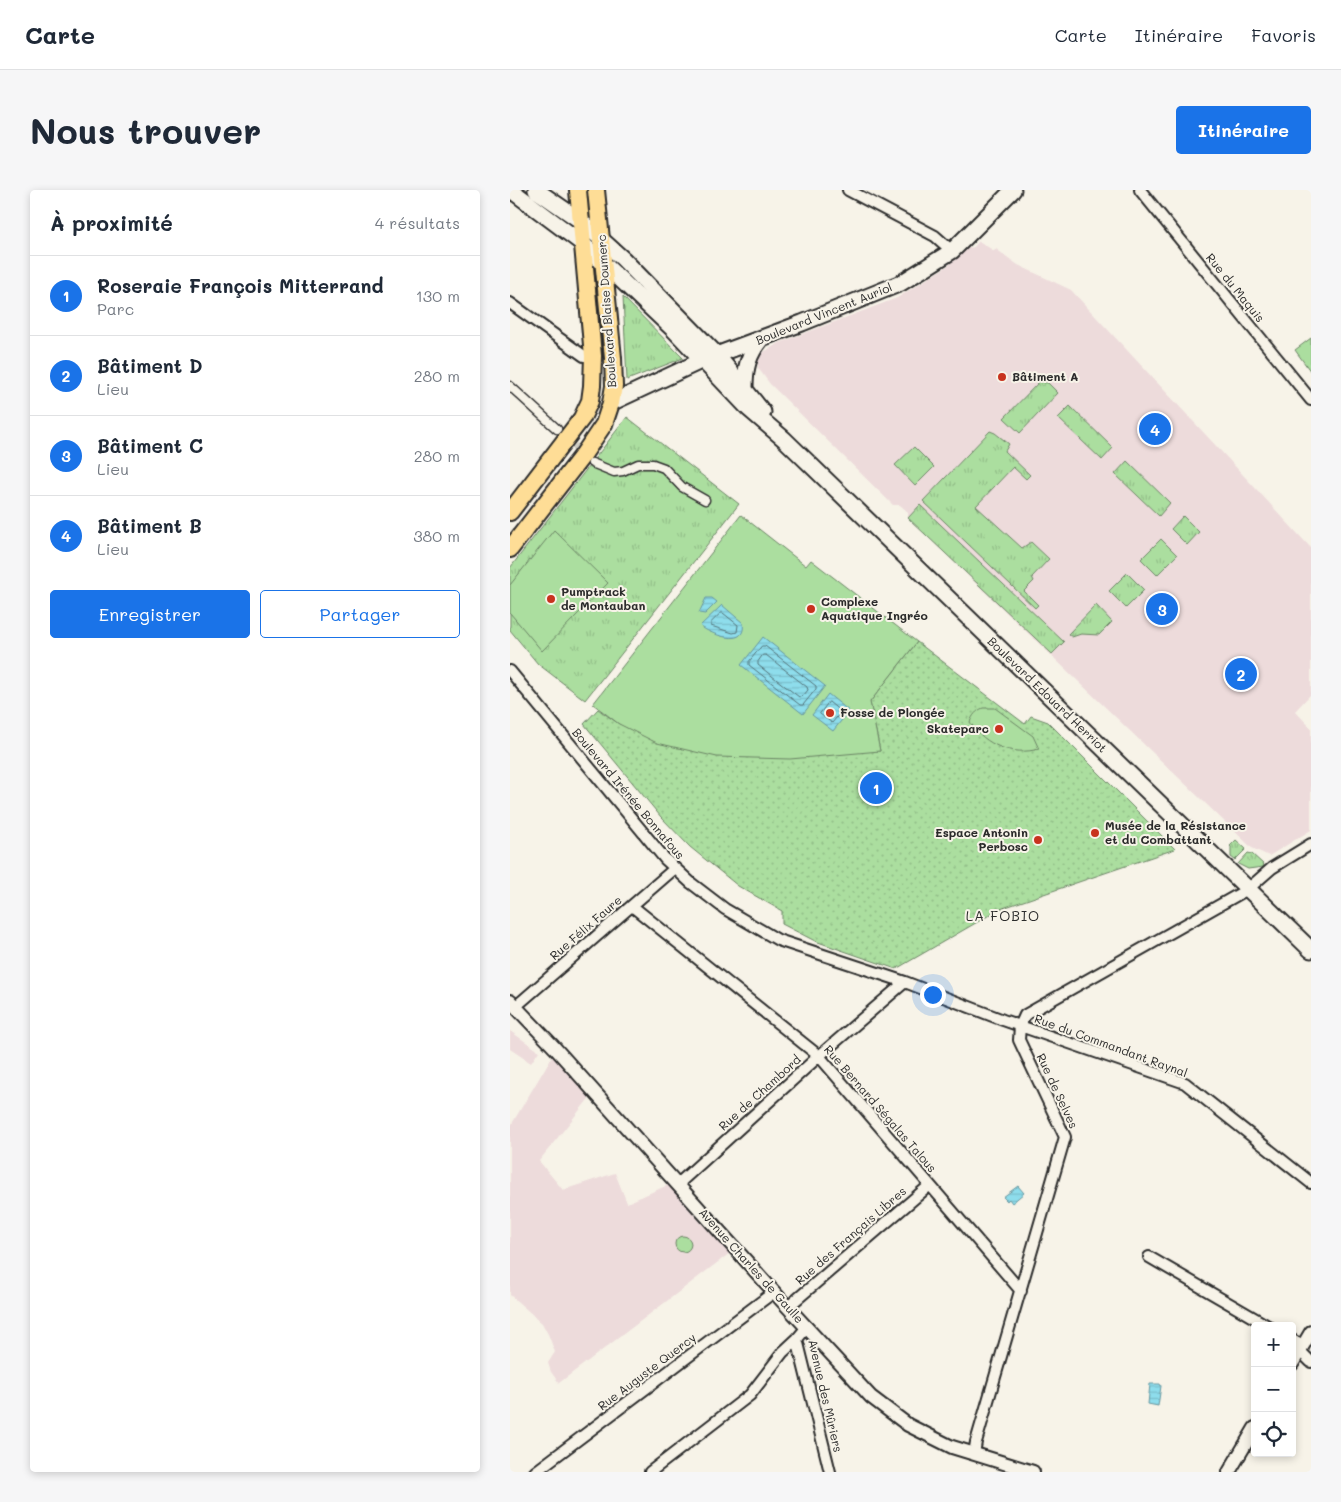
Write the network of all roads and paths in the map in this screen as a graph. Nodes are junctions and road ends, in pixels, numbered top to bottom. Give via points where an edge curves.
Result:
1 (511, 190) edge
2 (536, 190) edge
3 (578, 190) edge
4 (596, 190) edge
5 (848, 190) edge
6 (1013, 190) edge
7 (1140, 190) edge
8 (581, 221) junction
9 (602, 240) junction
10 (583, 244) junction
11 (952, 251) junction
12 (604, 264) junction
13 (510, 303) edge
14 (761, 339) junction
15 (593, 356) junction
16 (710, 358) junction
17 (510, 386) edge
18 (745, 388) junction
19 (1311, 400) edge
20 (611, 402) junction
21 (557, 429) tunnel mouth
22 (784, 439) junction
23 (592, 463) tunnel mouth
24 (705, 500) dead end
25 (510, 512) edge
26 (510, 549) edge
27 (510, 671) edge
28 (1311, 844) edge
29 (674, 869) junction
30 (1248, 889) junction
31 (632, 906) junction
32 (1311, 950) edge
33 (905, 982) junction
34 (512, 1004) edge
35 (1020, 1026) junction
36 (819, 1056) junction
37 (1311, 1183) edge
38 (678, 1184) junction
39 (930, 1185) junction
40 (1149, 1257) dead end
41 (1021, 1290) junction
42 (774, 1292) junction
43 (789, 1306) junction
44 (1261, 1322) edge
45 (807, 1327) junction
46 (1311, 1332) edge
47 (798, 1339) junction
48 (1298, 1346) edge
49 (1311, 1362) edge
50 (1251, 1435) edge
51 (974, 1454) junction
52 (535, 1472) edge
53 (650, 1472) edge
54 (830, 1472) edge
55 (1033, 1472) edge
56 (1229, 1472) edge

1 - 10 main road
2 - 8 main road
3 - 8 main road, Boulevard Blaise Doumerc
4 - 9 main road, Boulevard Blaise Doumerc
5 - 11 street via 935,236
6 - 11 main road, Boulevard Vincent Auriol
7 - 19 street, Rue du Maquis
8 - 9 main road
8 - 10 main road, Boulevard Blaise Doumerc
9 - 12 main road, Boulevard Blaise Doumerc
9 - 16 main road via 682,318
10 - 12 main road
10 - 15 main road, Boulevard Blaise Doumerc
11 - 14 main road, Boulevard Vincent Auriol via 901,283
12 - 16 main road
12 - 20 main road, Boulevard Blaise Doumerc via 613,358
13 - 15 street via 584,356
14 - 16 main road, Boulevard Vincent Auriol
14 - 18 main road via 748,358
15 - 25 main road, Boulevard Blaise Doumerc via 590,401 582,418
16 - 18 main road, Boulevard Edouard Herriot
16 - 20 main road, Boulevard Vincent Auriol
16 - 22 main road, Boulevard Edouard Herriot via 748,409
17 - 21 street
18 - 22 main road, Boulevard Edouard Herriot
20 - 26 main road, Boulevard Blaise Doumerc via 604,424 583,455
22 - 30 main road, Boulevard Edouard Herriot
23 - 24 street via 614,472 638,464 653,464 664,468 682,487
27 - 29 street, Boulevard Irénée Bonnafous
28 - 30 street via 1272,868
29 - 31 street, Rue Félix Faure
29 - 33 street, Boulevard Irénée Bonnafous via 725,909 778,940
30 - 32 main road, Boulevard Edouard Herriot
30 - 35 street via 1025,1015
31 - 34 street, Rue Félix Faure
31 - 36 street, Rue Bernard Ségalas Talous
33 - 35 street, Boulevard Irénée Bonnafous
33 - 36 street, Rue de Chambord
34 - 38 street, Avenue Charles de Gaulle
35 - 37 street, Rue du Commandant Raynal via 1185,1084
35 - 41 street, Rue de Selves via 1019,1040 1065,1137
36 - 38 street, Rue de Chambord
36 - 39 street, Rue Bernard Ségalas Talous
38 - 42 street, Avenue Charles de Gaulle
39 - 41 street, Rue Bernard Ségalas Talous
39 - 43 street, Rue des Français Libres
40 - 44 street
41 - 51 street, Rue de Selves
42 - 43 street, Avenue Charles de Gaulle
42 - 52 street, Rue Auguste Quercy
43 - 45 street, Avenue Charles de Gaulle
45 - 47 street, Avenue des Mûriers
45 - 51 street, Avenue Charles de Gaulle via 871,1397 908,1425
46 - 48 street
47 - 53 street via 783,1352 750,1395
47 - 54 street, Avenue des Mûriers
48 - 49 street
50 - 56 street
51 - 55 street, Avenue Charles de Gaulle

